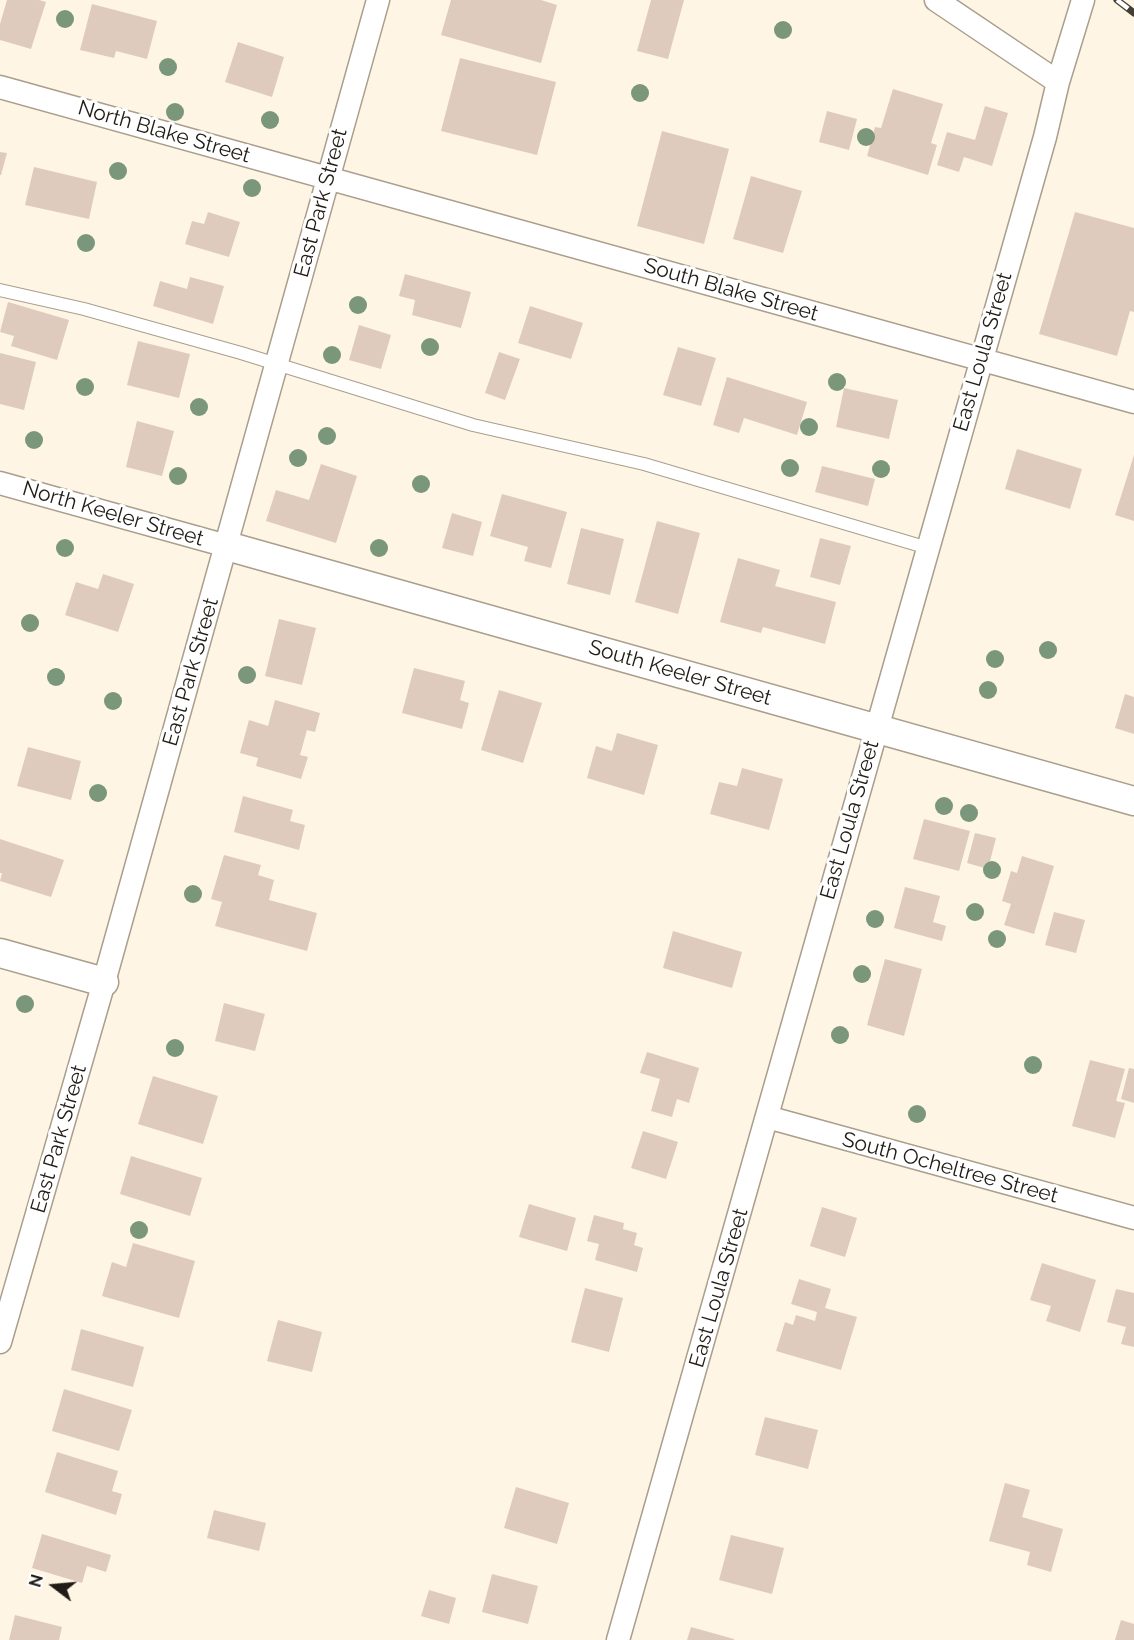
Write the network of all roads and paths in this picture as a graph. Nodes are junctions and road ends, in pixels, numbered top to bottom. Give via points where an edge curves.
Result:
1 (378, 0) edge
2 (936, 0) edge
3 (1083, 0) edge
4 (1058, 82) junction
5 (0, 87) edge
6 (328, 178) junction
7 (0, 290) edge
8 (981, 360) junction
9 (277, 364) junction
10 (1134, 402) edge
11 (0, 483) edge
12 (227, 546) junction
13 (928, 548) junction
14 (876, 728) junction
15 (1134, 801) edge
16 (0, 953) edge
17 (104, 982) junction
18 (767, 1117) junction
19 (1134, 1218) edge
20 (0, 1342) edge
21 (618, 1640) edge

1 - 6 street, East Park Street
2 - 4 street
3 - 4 street, East Loula Street
4 - 8 street, East Loula Street
5 - 6 street, North Blake Street
6 - 8 street, South Blake Street
6 - 9 street, East Park Street
7 - 9 lane via 84,309
8 - 10 street, South Blake Street
8 - 13 street, East Loula Street
9 - 12 street, East Park Street
9 - 13 lane via 473,425 644,464
11 - 12 street, North Keeler Street
12 - 14 street, South Keeler Street
12 - 17 street, East Park Street
13 - 14 street, East Loula Street
14 - 15 street, South Keeler Street
14 - 18 street, East Loula Street
16 - 17 street
17 - 20 street, East Park Street
18 - 19 street, South Ocheltree Street
18 - 21 street, East Loula Street

